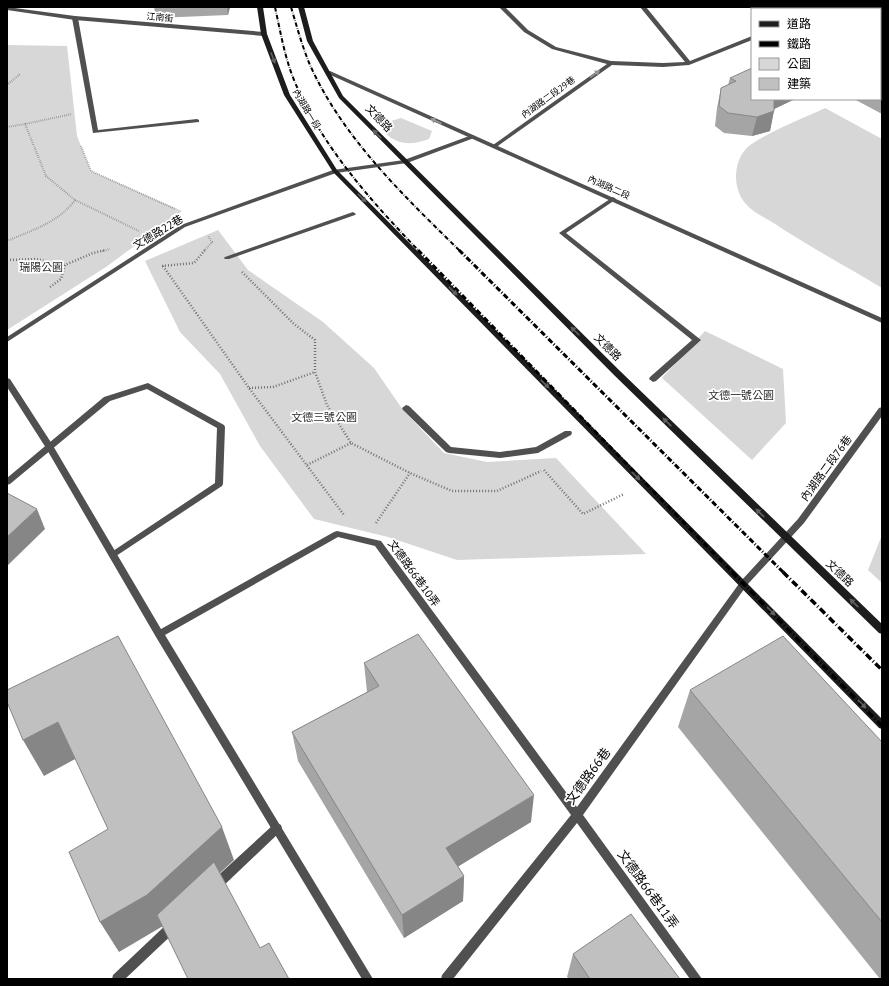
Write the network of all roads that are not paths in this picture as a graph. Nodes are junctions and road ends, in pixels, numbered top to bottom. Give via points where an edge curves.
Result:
1 (260, 7) edge
2 (301, 7) edge
3 (502, 7) edge
4 (643, 7) edge
5 (7, 8) edge
6 (75, 18) junction
7 (264, 34) junction
8 (751, 38) edge
9 (611, 63) junction
10 (689, 63) junction
11 (328, 72) junction
12 (197, 121) dead end
13 (472, 137) junction
14 (495, 146) junction
15 (405, 162) junction
16 (335, 171) junction
17 (613, 199) junction
18 (353, 214) dead end
19 (227, 258) road end
20 (882, 321) edge
21 (7, 340) edge
22 (653, 379) dead end
23 (7, 381) edge
24 (406, 408) dead end
25 (882, 410) edge
26 (568, 433) dead end
27 (49, 446) junction
28 (7, 482) edge
29 (787, 538) junction
30 (113, 555) junction
31 (744, 583) junction
32 (882, 630) edge
33 (159, 634) junction
34 (882, 724) edge
35 (577, 816) junction
36 (277, 828) junction
37 (208, 893) edge
38 (180, 920) edge
39 (117, 979) edge
40 (368, 979) edge
41 (446, 979) edge
42 (697, 979) edge

1 - 7 main road, 內湖路一段
2 - 11 main road via 310,41
3 - 9 street via 526,31 554,48
4 - 10 street
5 - 6 street, 江南街
6 - 7 street, 江南街
6 - 12 street via 95,132
7 -> 16 main road, 內湖路一段 via 287,95
8 - 10 street
9 - 10 street
14 -> 9 street, 內湖路二段29巷
13 -> 11 street, 內湖路二段
15 -> 11 main road, 文德路 via 341,97
13 - 14 street, 內湖路二段
13 - 15 street, 文德路22巷
14 - 17 street, 內湖路二段
15 - 16 street, 文德路22巷
29 -> 15 main road, 文德路
16 - 21 street, 文德路22巷 via 183,226
16 -> 31 main road
17 - 20 street, 內湖路二段
17 - 22 street via 562,233 697,340
18 - 19 street
23 - 27 street
24 - 26 street via 449,450 500,455 538,450
25 - 29 street, 內湖路二段76巷
27 - 28 street
27 - 30 street
27 - 30 street via 106,399 148,386 221,427 219,484
29 - 31 street, 內湖路二段76巷
32 -> 29 main road, 文德路
30 - 33 street
31 -> 34 main road
31 - 35 street, 文德路66巷
33 - 35 street, 文德路66巷10弄 via 337,534 378,543
33 - 36 street
35 - 41 street, 文德路66巷
35 - 42 street, 文德路66巷11弄
36 - 37 street
36 - 40 street
38 - 39 street

